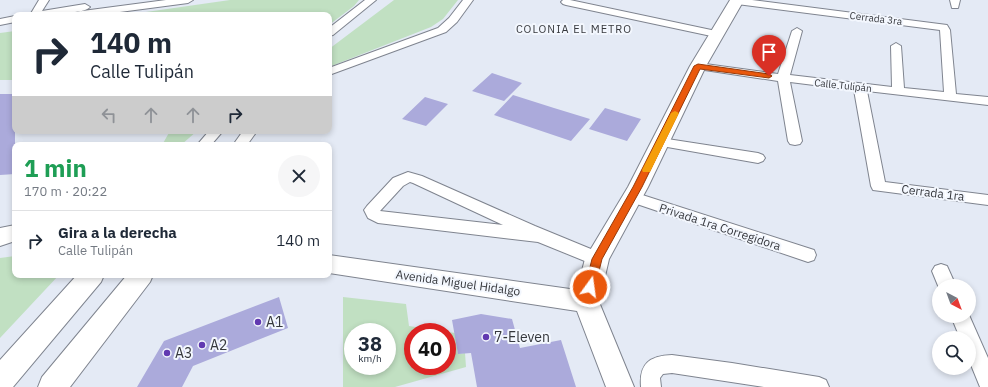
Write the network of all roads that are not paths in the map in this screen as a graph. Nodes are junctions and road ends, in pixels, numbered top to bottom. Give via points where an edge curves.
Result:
1 (44, 0) edge
2 (142, 0) edge
3 (188, 0) edge
4 (370, 0) edge
5 (468, 0) edge
6 (737, 0) edge
7 (566, 2) dead end
8 (38, 12) edge
9 (57, 12) edge
10 (98, 12) edge
11 (12, 20) edge
12 (0, 22) edge
13 (332, 31) edge
14 (797, 31) dead end
15 (716, 34) junction
16 (896, 46) dead end
17 (698, 66) junction
18 (332, 71) edge
19 (783, 78) junction
20 (860, 86) junction
21 (898, 91) junction
22 (950, 97) junction
23 (988, 101) edge
24 (213, 134) edge
25 (795, 141) dead end
26 (207, 142) edge
27 (661, 142) junction
28 (758, 158) dead end
29 (633, 197) junction
30 (988, 200) edge
31 (12, 234) edge
32 (542, 236) junction
33 (0, 238) edge
34 (808, 255) dead end
35 (597, 259) junction
36 (332, 264) edge
37 (89, 278) edge
38 (139, 278) edge
39 (586, 302) junction
40 (963, 323) edge
41 (0, 381) edge
42 (988, 381) edge
43 (52, 387) edge
44 (620, 387) edge
45 (651, 387) edge
46 (819, 387) edge

1 - 8 street
2 - 9 street
3 - 10 street
4 - 13 street
5 - 18 street via 442,30
6 - 15 street
6 - 22 street, Cerrada 3ra via 943,27
7 - 15 street
11 - 12 street
14 - 19 street
15 - 17 street
16 - 21 street
17 - 19 street, Calle Tulipán
17 - 27 street
19 - 20 street, Calle Tulipán
19 - 25 street
20 - 21 street, Calle Tulipán
20 - 30 street, Cerrada 1ra via 878,186
21 - 22 street, Calle Tulipán
22 - 23 street, Calle Tulipán
24 - 26 street
27 - 28 street
27 - 29 street
29 - 34 street, Privada 1ra Corregidora
29 - 35 street
31 - 33 street
32 - 32 street via 378,217 372,210 398,182 408,177
32 - 35 street
35 - 39 street
36 - 39 street, Avenida Miguel Hidalgo
37 - 41 street
38 - 43 street
39 - 44 street
40 - 42 street
45 - 46 street via 650,375 658,365 672,364

